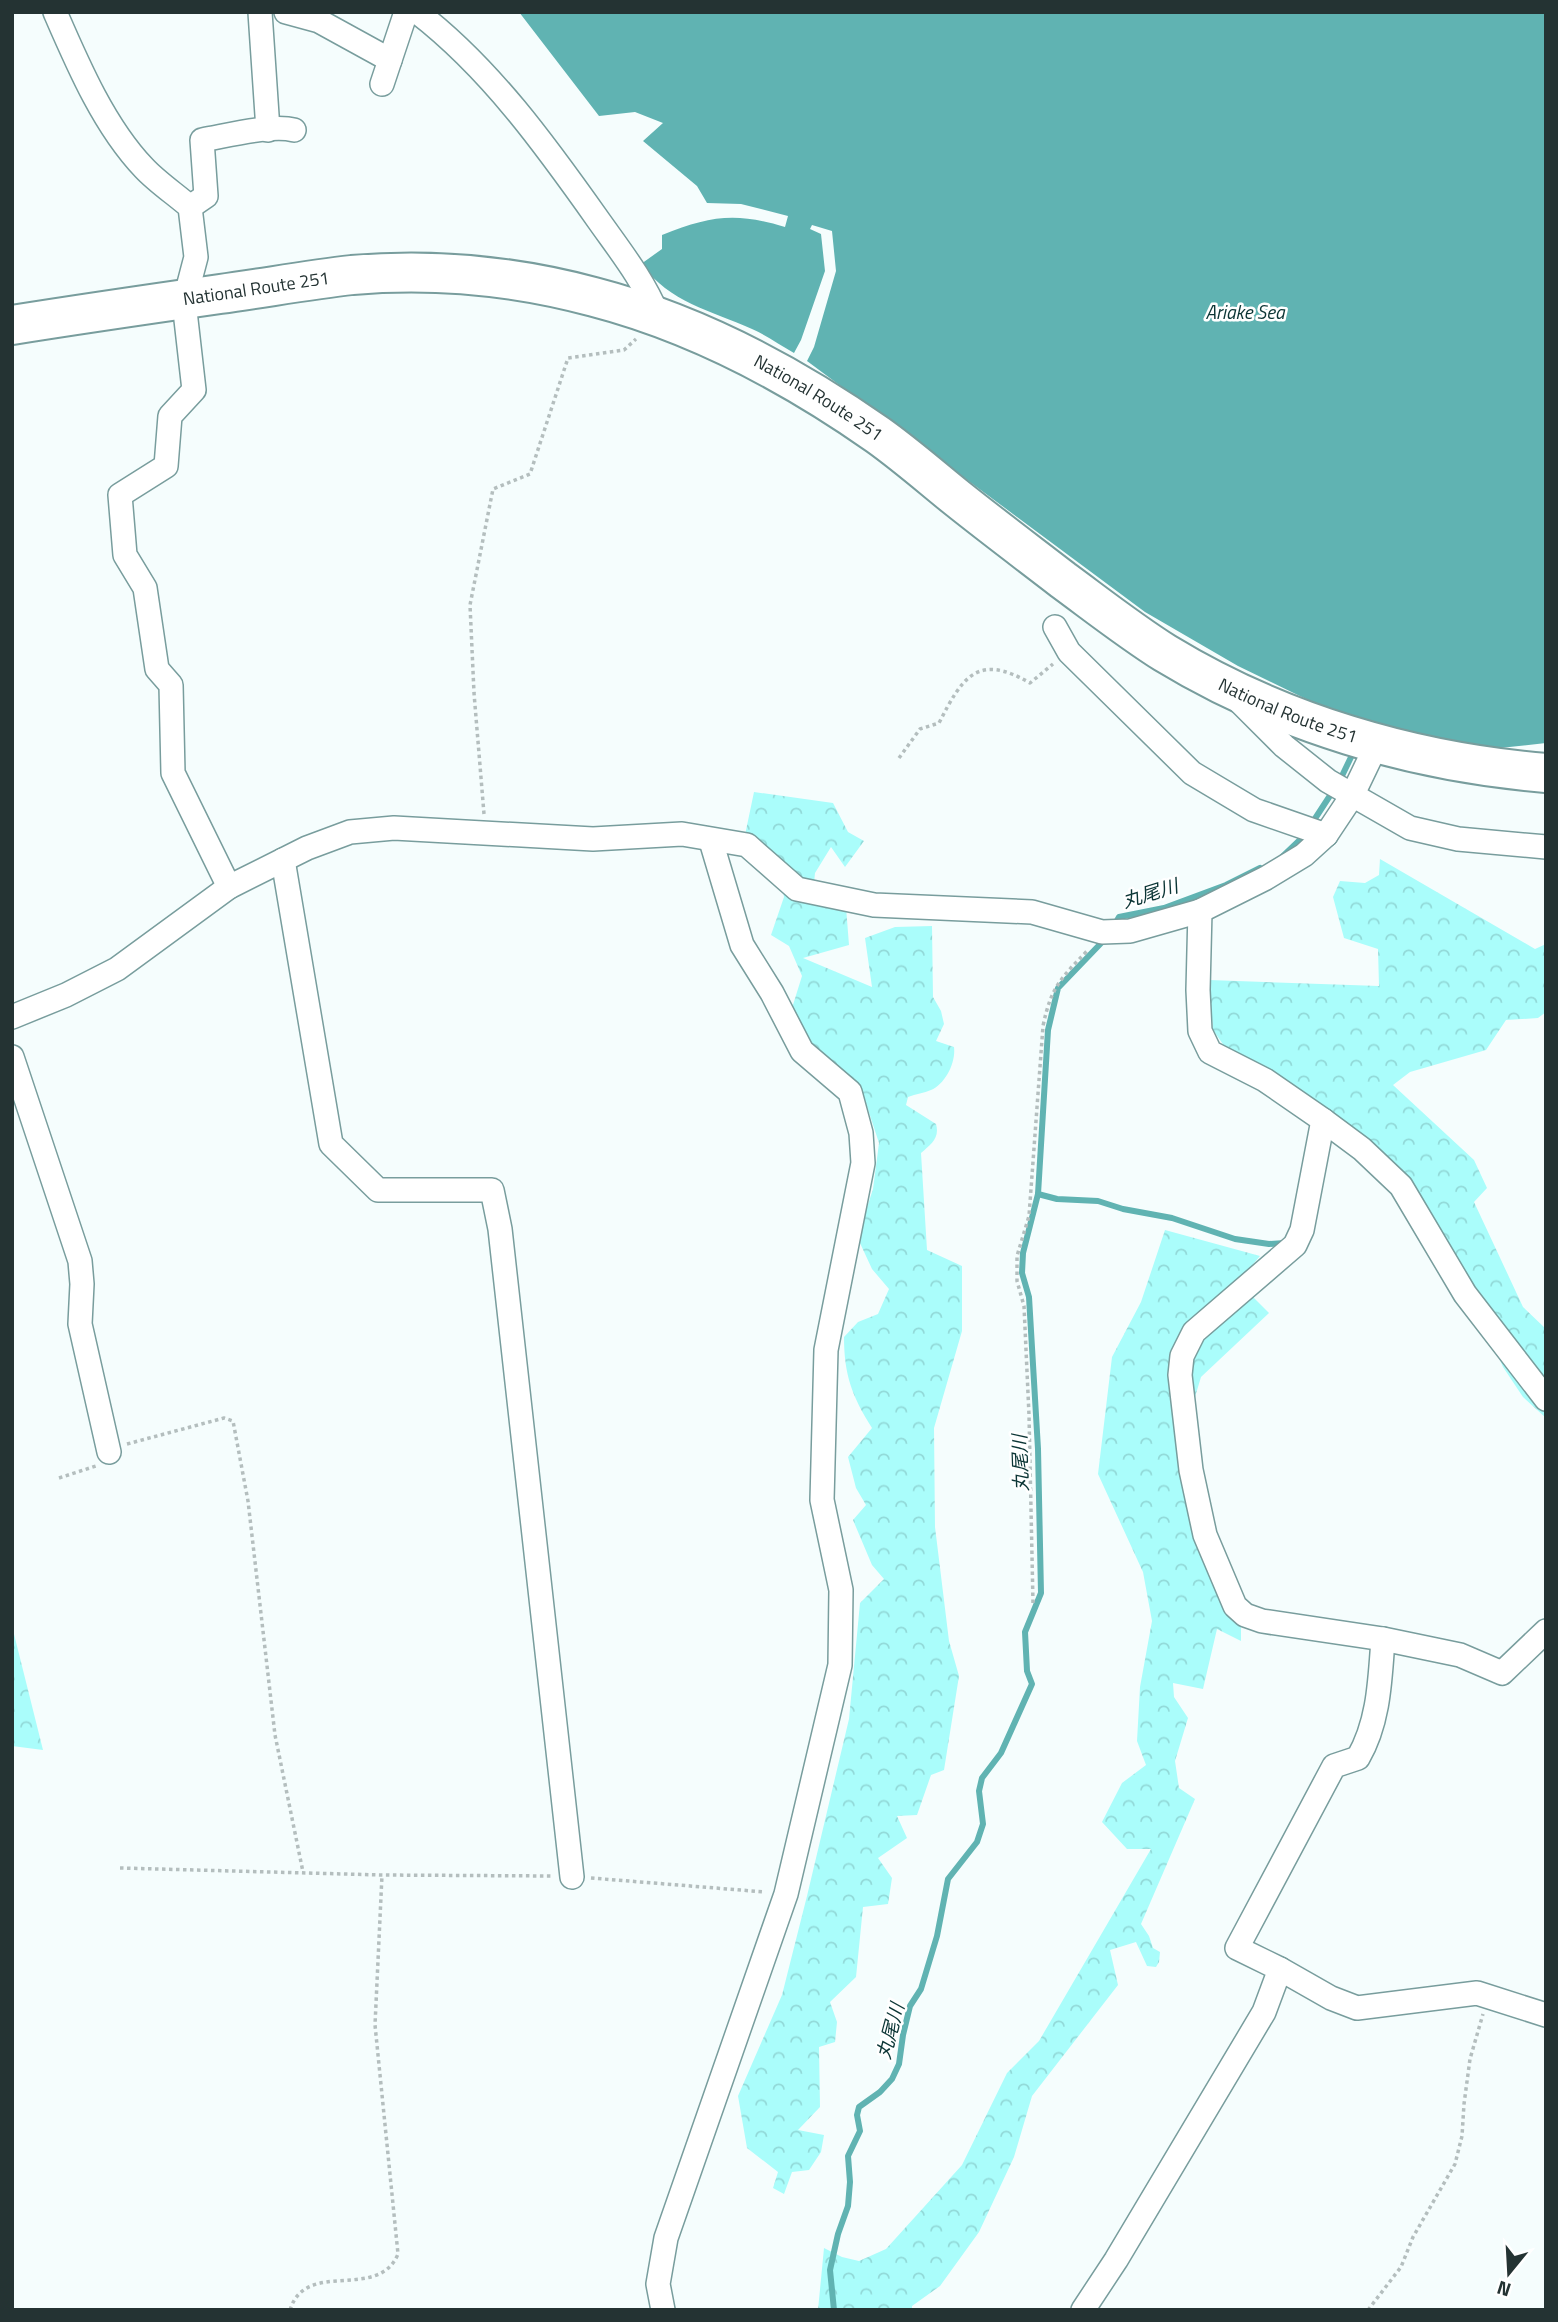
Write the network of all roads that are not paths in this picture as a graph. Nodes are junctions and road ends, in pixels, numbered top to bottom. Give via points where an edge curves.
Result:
1 (55, 12) edge
2 (260, 12) edge
3 (286, 12) edge
4 (406, 12) edge
5 (417, 12) edge
6 (390, 60) junction
7 (382, 84) dead end
8 (268, 130) junction
9 (294, 130) dead end
10 (190, 206) junction
11 (185, 299) junction
12 (658, 316) junction
13 (12, 325) edge
14 (1055, 627) dead end
15 (1222, 684) junction
16 (1366, 741) junction
17 (1546, 773) edge
18 (1341, 789) junction
19 (1315, 832) junction
20 (711, 841) junction
21 (1546, 847) edge
22 (283, 860) junction
23 (229, 887) junction
24 (1200, 911) junction
25 (12, 1017) edge
26 (12, 1057) edge
27 (1323, 1120) junction
28 (1546, 1399) edge
29 (109, 1452) road end
30 (1546, 1631) edge
31 (1383, 1639) junction
32 (572, 1877) road end
33 (1280, 1969) junction
34 (1546, 2015) edge
35 (663, 2310) edge
36 (1083, 2310) edge

1 - 10 street via 79,69 124,144 145,170
2 - 8 street
3 - 6 street via 319,21
4 - 6 street
5 - 12 street via 492,80 577,190 648,291
6 - 7 street
8 - 9 street
8 - 10 street via 202,140 206,196
10 - 11 street via 196,257
11 - 12 highway, National Route 251 via 353,275 421,273 545,286
11 - 13 highway, National Route 251
11 - 23 street via 194,390 170,416 166,466 120,495 125,555 145,588 157,669 171,685 173,773
12 - 15 highway, National Route 251 via 790,377 881,437 1116,620
14 - 19 street via 1069,652 1192,773 1254,810
15 - 16 highway, National Route 251
15 - 18 street via 1284,746
16 - 17 highway, National Route 251 via 1440,760
16 - 18 street
18 - 19 street
18 - 21 street via 1410,828 1458,839
19 - 24 street via 1304,855
20 - 22 street via 682,834 593,839 394,828 350,832
20 - 24 street via 747,845 797,889 874,905 1032,912 1109,932 1130,931
20 - 35 street via 742,945 802,1051 850,1092 863,1163 826,1350 822,1500 841,1590 840,1665 786,1894 666,2238 658,2284
22 - 23 street
22 - 32 street via 331,1144 378,1190 492,1190
23 - 25 street via 117,969
24 - 27 street via 1200,1031 1210,1052 1265,1080
26 - 29 street via 80,1261 80,1324
27 - 28 street via 1401,1186 1465,1294
27 - 31 street via 1302,1230 1295,1245 1194,1332 1182,1356 1180,1375 1191,1470 1205,1535 1235,1606 1262,1621
30 - 31 street via 1502,1672 1460,1655
31 - 33 street via 1378,1699 1368,1741 1358,1758 1334,1766 1237,1948
33 - 34 street via 1357,2008 1477,1993
33 - 36 street via 1264,2012

